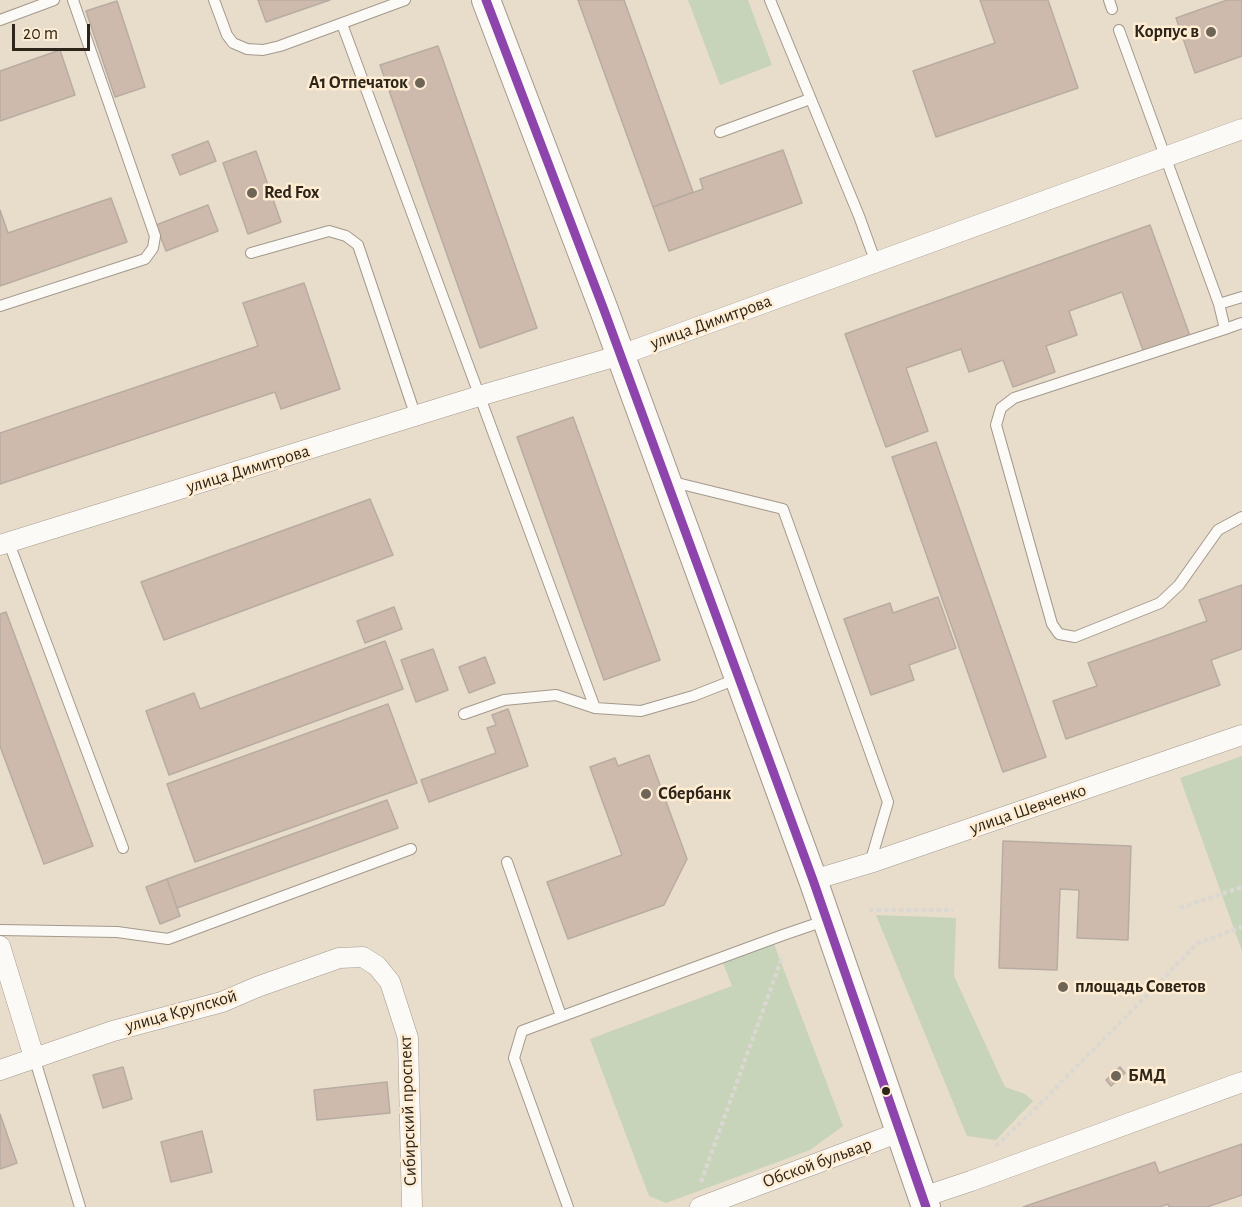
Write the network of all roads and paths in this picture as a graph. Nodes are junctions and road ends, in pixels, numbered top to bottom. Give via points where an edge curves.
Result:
1 (54, 0) edge
2 (73, 0) edge
3 (214, 0) edge
4 (405, 0) edge
5 (486, 0) edge
6 (770, 0) edge
7 (0, 20) edge
8 (342, 24) junction
9 (1119, 30) dead end
10 (810, 99) junction
11 (1242, 129) edge
12 (720, 132) dead end
13 (1166, 158) junction
14 (251, 253) dead end
15 (876, 263) junction
16 (1242, 297) edge
17 (1219, 304) junction
18 (0, 306) edge
19 (1242, 323) edge
20 (1225, 329) junction
21 (621, 355) junction
22 (479, 396) junction
23 (416, 417) junction
24 (667, 481) junction
25 (1242, 517) edge
26 (4, 544) edge
27 (739, 678) junction
28 (595, 708) junction
29 (464, 714) dead end
30 (1242, 735) edge
31 (123, 848) dead end
32 (411, 849) dead end
33 (507, 862) dead end
34 (870, 863) junction
35 (813, 880) junction
36 (1242, 887) edge
37 (1180, 908) dead end
38 (869, 910) dead end
39 (953, 910) dead end
40 (827, 920) junction
41 (1242, 927) edge
42 (0, 930) edge
43 (786, 945) dead end
44 (0, 946) edge
45 (363, 957) joint
46 (561, 1016) junction
47 (34, 1057) junction
48 (0, 1070) edge
49 (1242, 1082) edge
50 (900, 1132) junction
51 (993, 1149) dead end
52 (700, 1183) dead end
53 (925, 1202) edge
54 (80, 1207) edge
55 (412, 1207) edge
56 (568, 1207) edge
57 (700, 1207) edge

1 - 7 lane
2 - 18 lane via 155,236 153,248 144,259
3 - 8 lane via 227,35 233,43 247,49 280,46
4 - 8 lane
5 - 21 main road
6 - 10 lane
8 - 22 lane
9 - 13 lane
10 - 12 lane
10 - 15 lane
11 - 13 street, улица Димитрова
13 - 15 street, улица Димитрова
13 - 17 lane
14 - 23 lane via 329,231 358,245
15 - 21 street, улица Димитрова
16 - 17 lane
17 - 20 lane
19 - 20 lane
20 - 25 lane via 1014,398 1001,408 996,425 1052,624 1059,634 1075,637 1160,603 1179,585 1218,530
21 - 22 street, улица Димитрова
21 - 24 main road
22 - 23 street, улица Димитрова
22 - 28 lane
23 - 26 street, улица Димитрова
24 - 27 main road
24 - 34 lane via 783,509 888,802
26 - 31 lane
27 - 28 lane via 640,711
27 - 35 main road
28 - 29 lane via 556,695 504,700
30 - 34 street, улица Шевченко
32 - 42 lane via 168,939 117,932
33 - 46 lane
34 - 35 street, улица Шевченко
35 - 40 main road
36 - 37 path
38 - 39 path
40 - 46 lane
40 - 50 main road
41 - 51 path via 1198,943
43 - 52 path
44 - 47 street
45 - 47 street, улица Крупской via 339,958 222,1002 113,1030
45 - 55 street, Сибирский проспект via 390,982 408,1038
46 - 56 lane via 522,1031 514,1058
47 - 48 street, улица Крупской
47 - 54 lane
49 - 53 street via 971,1181
50 - 53 main road
50 - 57 street, Обской бульвар

